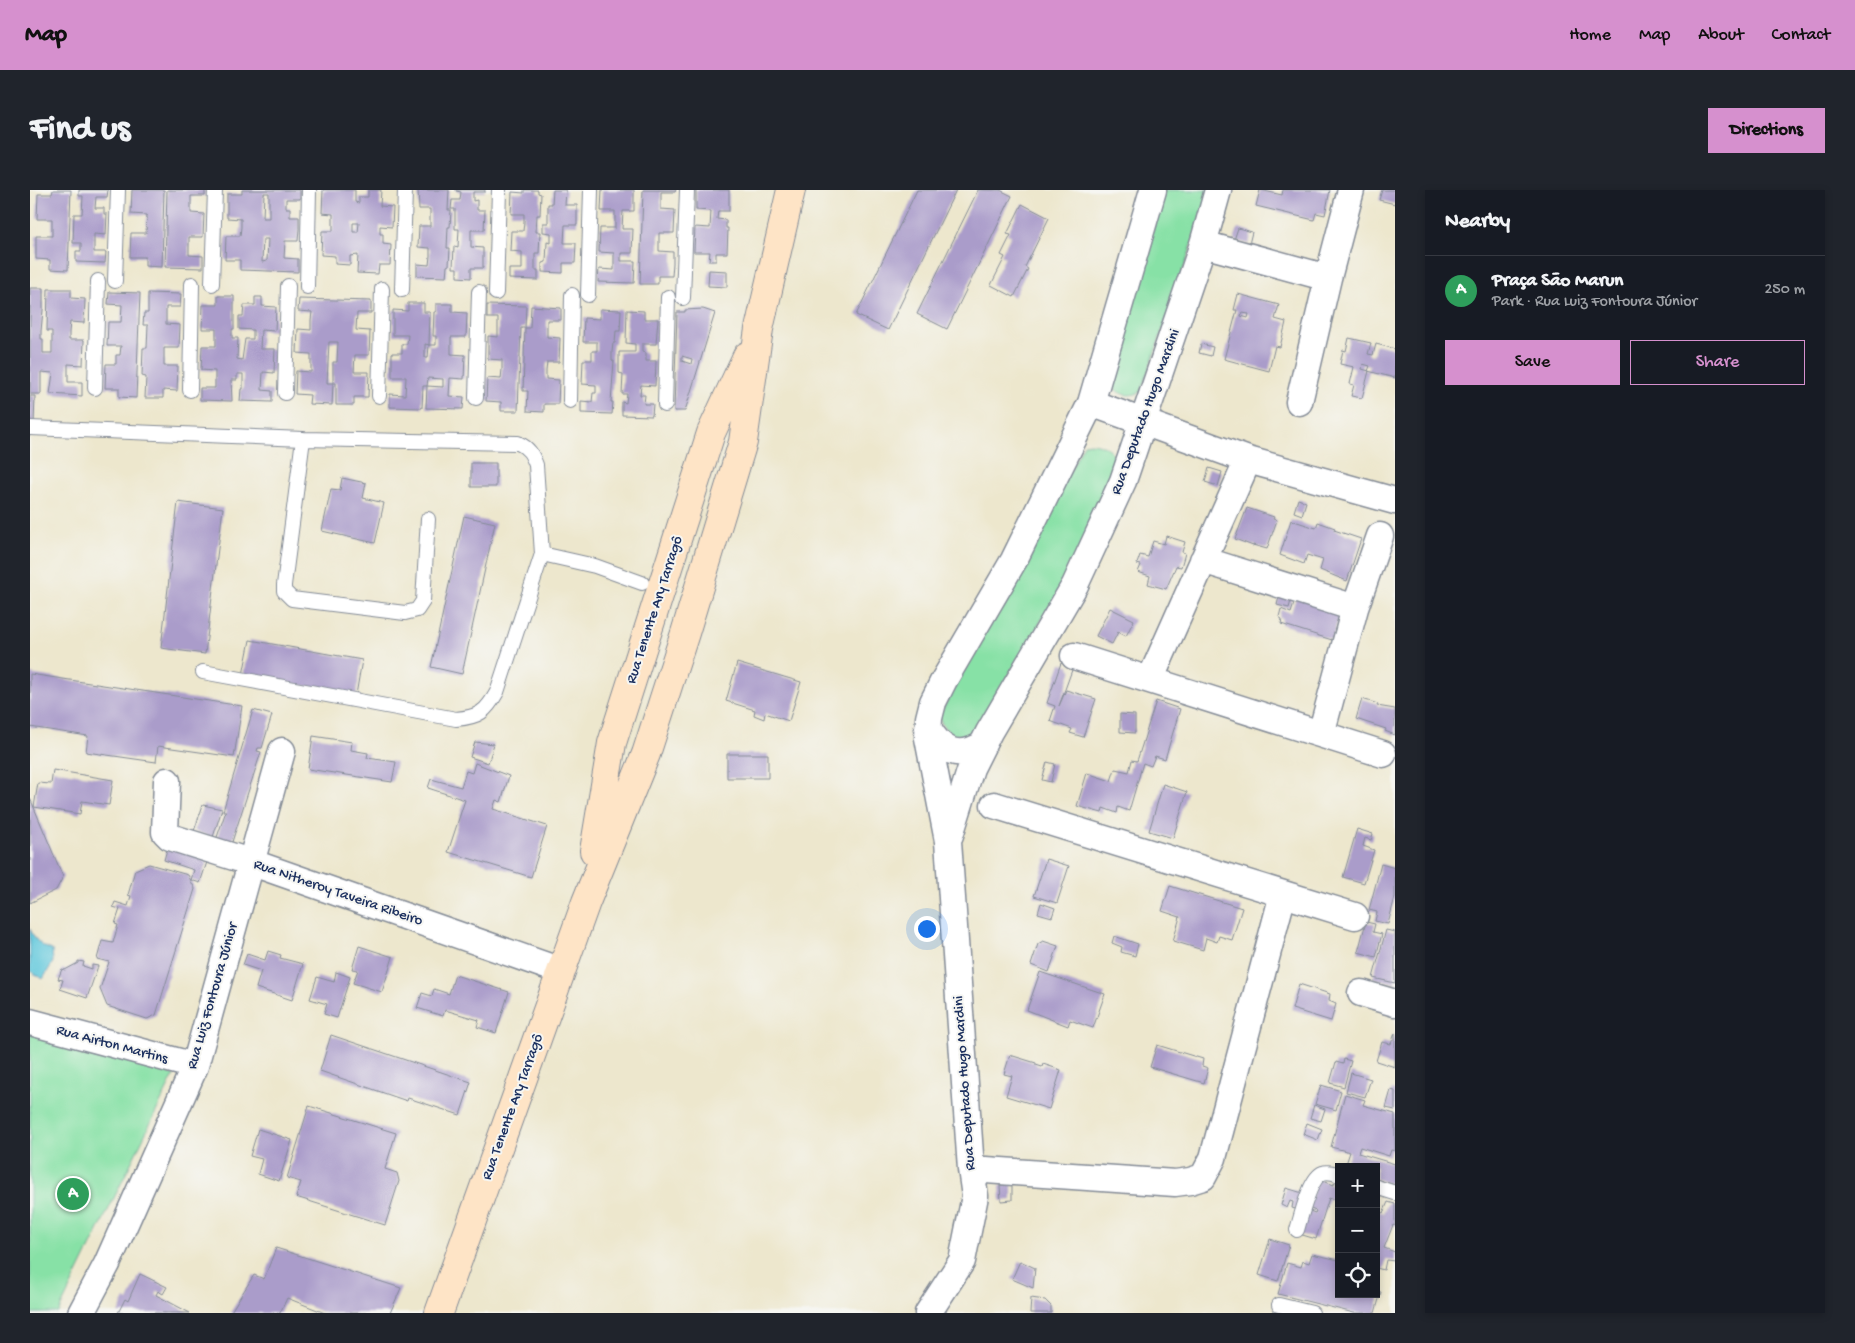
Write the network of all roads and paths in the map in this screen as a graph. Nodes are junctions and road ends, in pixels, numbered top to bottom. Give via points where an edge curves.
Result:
1 (118, 190) edge
2 (215, 190) edge
3 (309, 190) edge
4 (405, 190) edge
5 (499, 190) edge
6 (591, 190) edge
7 (687, 190) edge
8 (790, 190) edge
9 (1153, 190) edge
10 (1218, 190) edge
11 (1352, 190) edge
12 (1203, 244) junction
13 (1328, 278) junction
14 (98, 280) dead end
15 (115, 281) dead end
16 (192, 284) dead end
17 (212, 284) dead end
18 (288, 286) dead end
19 (307, 287) dead end
20 (382, 289) dead end
21 (402, 290) dead end
22 (479, 292) dead end
23 (496, 293) dead end
24 (572, 295) dead end
25 (588, 295) dead end
26 (668, 298) dead end
27 (683, 298) dead end
28 (759, 329) junction
29 (95, 388) dead end
30 (190, 390) dead end
31 (286, 393) dead end
32 (379, 396) dead end
33 (476, 398) dead end
34 (570, 401) dead end
35 (1299, 402) dead end
36 (1091, 403) junction
37 (665, 405) dead end
38 (1144, 424) junction
39 (30, 428) edge
40 (304, 439) junction
41 (1248, 460) junction
42 (1395, 501) edge
43 (428, 518) dead end
44 (1380, 536) dead end
45 (542, 554) junction
46 (1204, 560) junction
47 (642, 583) dead end
48 (1355, 608) junction
49 (1074, 656) dead end
50 (203, 672) dead end
51 (1150, 680) junction
52 (928, 728) junction
53 (1321, 734) junction
54 (982, 745) junction
55 (282, 751) dead end
56 (1384, 754) dead end
57 (167, 781) dead end
58 (994, 805) dead end
59 (948, 841) junction
60 (250, 862) junction
61 (1283, 894) junction
62 (586, 902) junction
63 (1355, 916) dead end
64 (561, 971) junction
65 (1361, 994) dead end
66 (1395, 1003) edge
67 (30, 1022) edge
68 (195, 1066) junction
69 (971, 1168) junction
70 (1335, 1174) edge
71 (1380, 1188) edge
72 (1395, 1193) edge
73 (1297, 1230) dead end
74 (1279, 1305) dead end
75 (81, 1313) edge
76 (439, 1313) edge
77 (928, 1313) edge
78 (1312, 1313) edge

1 - 15 lane
2 - 17 lane
3 - 19 lane
4 - 21 lane
5 - 23 lane
6 - 25 lane
7 - 27 lane
8 - 28 main road, Rua Tenente Ary Tarragô
9 - 36 street, Rua Deputado Hugo Mardini
10 - 12 street, Rua Deputado Hugo Mardini
11 - 13 street
12 - 13 street
12 - 38 street, Rua Deputado Hugo Mardini
13 - 35 street
14 - 29 lane
16 - 30 lane
18 - 31 lane
20 - 32 lane
22 - 33 lane
24 - 34 lane
26 - 37 lane
28 - 62 main road, Rua Tenente Ary Tarragô via 743,442 646,754
28 - 62 main road, Rua Tenente Ary Tarragô via 711,432 612,743
36 - 38 street
36 - 52 street, Rua Deputado Hugo Mardini via 1014,560 933,702
38 - 41 street
38 - 54 street, Rua Deputado Hugo Mardini via 1123,482 1075,584
39 - 40 lane
40 - 43 lane via 284,585 284,591 292,599 405,613 417,610 423,601
40 - 45 lane via 507,442 528,447 536,465
41 - 42 street
41 - 46 street
44 - 48 street
45 - 47 lane via 596,566
45 - 50 lane via 497,692 482,712 470,718 456,719
46 - 48 street
46 - 51 street
48 - 53 street
49 - 51 street
51 - 53 street
52 - 54 street via 937,742 951,752 969,751
52 - 59 street, Rua Deputado Hugo Mardini
53 - 56 street
54 - 59 street, Rua Deputado Hugo Mardini via 971,768
55 - 60 street, Rua Luiz Fontoura Júnior
57 - 60 street, Rua Nitheroy Taveira Ribeiro via 167,835
58 - 61 street
59 - 69 street, Rua Deputado Hugo Mardini
60 - 64 street, Rua Nitheroy Taveira Ribeiro
60 - 68 street, Rua Luiz Fontoura Júnior
61 - 63 street
61 - 69 street via 1213,1158 1203,1177 1175,1183
62 - 64 main road, Rua Tenente Ary Tarragô
64 - 76 main road, Rua Tenente Ary Tarragô
65 - 66 street
67 - 68 street, Rua Airton Martins
68 - 75 street, Rua Luiz Fontoura Júnior via 107,1264
69 - 77 street, Rua Deputado Hugo Mardini via 975,1196 962,1261
70 - 73 lane via 1322,1173 1313,1180
71 - 72 lane
74 - 78 lane

